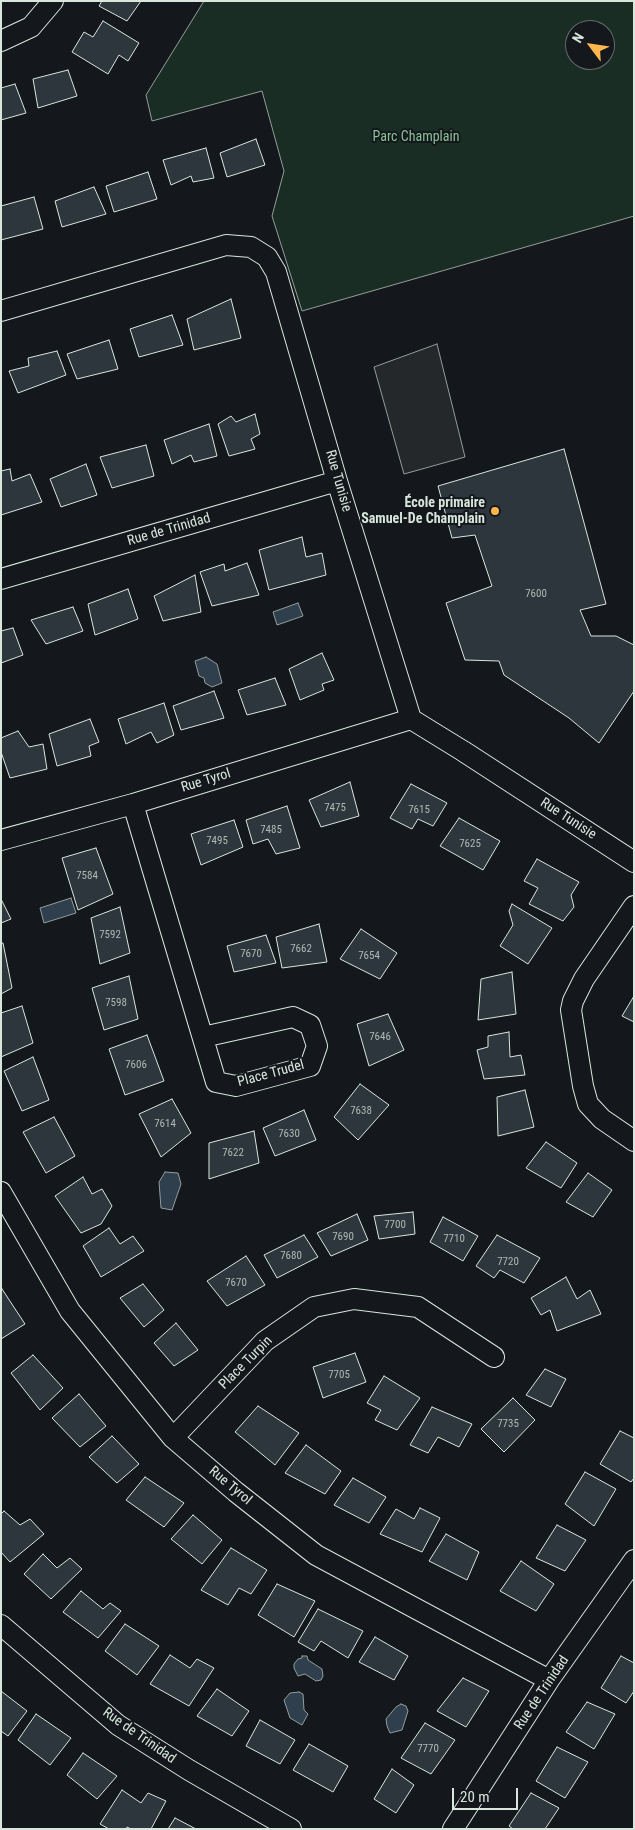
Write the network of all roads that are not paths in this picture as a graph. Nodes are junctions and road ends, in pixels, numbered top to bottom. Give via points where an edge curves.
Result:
1 (53, 1) edge
2 (1, 40) edge
3 (1, 311) edge
4 (337, 482) junction
5 (1, 579) edge
6 (410, 719) junction
7 (133, 804) junction
8 (1, 840) edge
9 (634, 862) edge
10 (634, 906) edge
11 (203, 1037) junction
12 (634, 1141) edge
13 (1, 1192) edge
14 (494, 1357) dead end
15 (173, 1438) junction
16 (634, 1560) edge
17 (1, 1625) edge
18 (550, 1680) junction
19 (291, 1829) edge
20 (453, 1829) edge

1 - 2 street via 32,27
3 - 4 street, Rue Tunisie via 226,245 251,247 267,257 276,272
4 - 5 street, Rue de Trinidad
4 - 6 street, Rue Tunisie
6 - 7 street, Rue Tyrol
6 - 9 street, Rue Tunisie
7 - 8 street, Rue Tyrol
7 - 11 street, Place Trudel
10 - 12 street via 576,992 571,1010 582,1086 588,1104 602,1119
11 - 11 street, Place Trudel via 216,1082 236,1086 310,1066 318,1046 310,1025 293,1017
13 - 15 street, Rue Tyrol via 70,1311
14 - 15 street, Place Turpin via 418,1307 354,1299 314,1306 265,1341
15 - 18 street, Rue Tyrol via 316,1555
16 - 18 street, Rue de Trinidad
17 - 19 street, Rue de Trinidad via 118,1726
18 - 20 street, Rue de Trinidad

